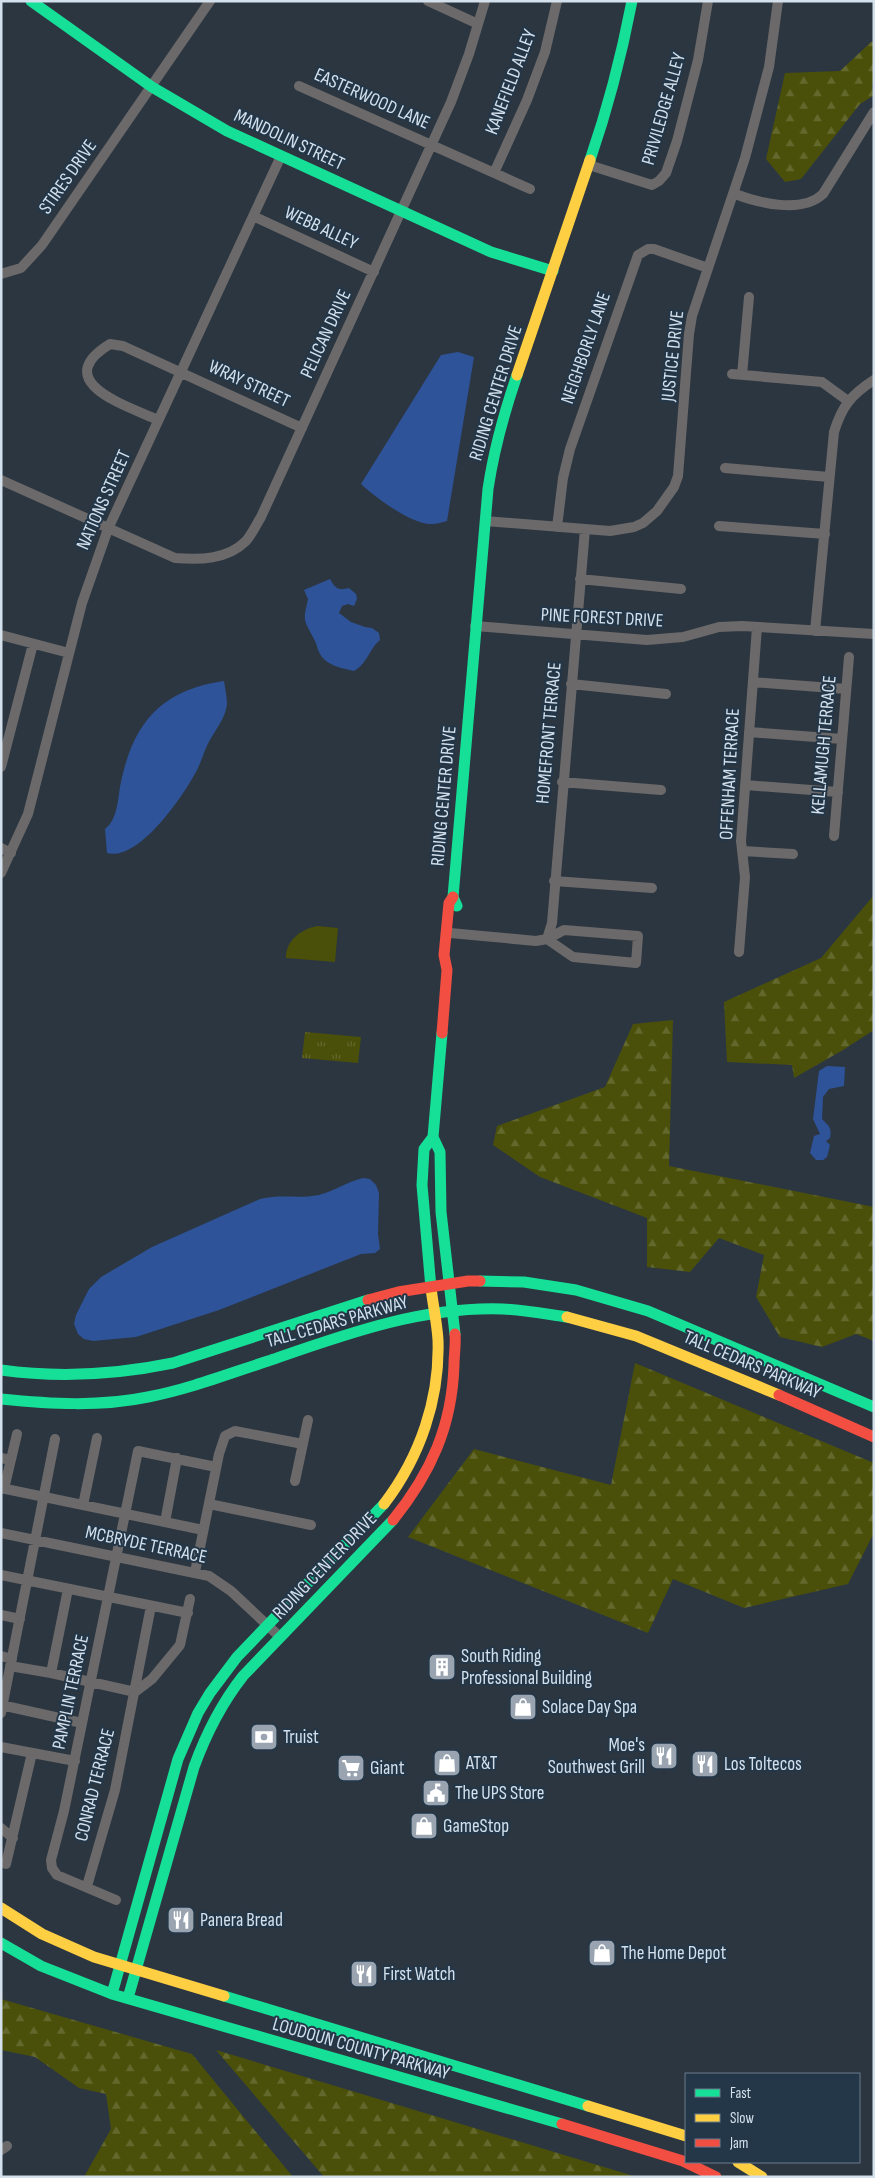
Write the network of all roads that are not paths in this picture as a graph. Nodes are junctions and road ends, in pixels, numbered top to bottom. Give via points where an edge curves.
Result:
1 (31, 1) edge
2 (210, 1) edge
3 (428, 1) edge
4 (485, 1) edge
5 (557, 1) edge
6 (632, 1) edge
7 (708, 1) edge
8 (778, 1) edge
9 (478, 24) junction
10 (299, 86) dead end
11 (152, 87) junction
12 (874, 112) edge
13 (431, 145) junction
14 (281, 156) junction
15 (589, 164) junction
16 (494, 173) junction
17 (530, 189) dead end
18 (735, 194) junction
19 (401, 210) junction
20 (253, 216) junction
21 (708, 268) junction
22 (553, 271) junction
23 (374, 272) junction
24 (1, 274) edge
25 (749, 297) dead end
26 (181, 371) junction
27 (874, 380) edge
28 (848, 401) junction
29 (158, 420) junction
30 (302, 428) junction
31 (724, 468) dead end
32 (829, 477) junction
33 (1, 480) edge
34 (485, 521) junction
35 (719, 526) dead end
36 (557, 527) junction
37 (108, 529) junction
38 (585, 529) junction
39 (825, 534) junction
40 (580, 579) junction
41 (681, 589) dead end
42 (476, 626) junction
43 (757, 627) junction
44 (815, 631) junction
45 (874, 634) edge
46 (1, 635) edge
47 (575, 635) junction
48 (33, 644) junction
49 (69, 653) junction
50 (850, 657) dead end
51 (753, 682) junction
52 (571, 684) junction
53 (846, 689) junction
54 (666, 694) dead end
55 (749, 732) junction
56 (842, 739) junction
57 (1, 767) edge
58 (562, 782) junction
59 (745, 785) junction
60 (661, 790) dead end
61 (838, 792) junction
62 (834, 836) dead end
63 (1, 848) edge
64 (742, 851) junction
65 (11, 853) junction
66 (793, 854) dead end
67 (1, 873) edge
68 (554, 881) junction
69 (652, 888) dead end
70 (453, 897) junction
71 (452, 933) junction
72 (547, 939) junction
73 (740, 952) dead end
74 (447, 970) junction
75 (433, 1137) junction
76 (450, 1283) junction
77 (430, 1285) junction
78 (453, 1312) junction
79 (434, 1314) junction
80 (1, 1370) edge
81 (19, 1373) junction
82 (1, 1378) edge
83 (1, 1399) edge
84 (874, 1407) edge
85 (308, 1420) dead end
86 (17, 1434) dead end
87 (874, 1437) edge
88 (97, 1438) dead end
89 (55, 1439) dead end
90 (303, 1444) junction
91 (177, 1458) junction
92 (6, 1459) edge
93 (216, 1467) junction
94 (295, 1481) dead end
95 (3, 1489) edge
96 (44, 1498) junction
97 (209, 1504) junction
98 (83, 1505) junction
99 (125, 1514) junction
100 (165, 1522) junction
101 (311, 1525) dead end
102 (203, 1530) junction
103 (1, 1533) edge
104 (36, 1540) junction
105 (116, 1556) junction
106 (195, 1572) junction
107 (1, 1575) edge
108 (28, 1580) junction
109 (68, 1589) junction
110 (108, 1597) junction
111 (190, 1599) dead end
112 (151, 1606) junction
113 (188, 1614) junction
114 (1, 1615) edge
115 (20, 1618) junction
116 (267, 1626) junction
117 (280, 1637) junction
118 (1, 1656) edge
119 (11, 1662) junction
120 (51, 1673) junction
121 (91, 1682) junction
122 (135, 1692) junction
123 (2, 1708) edge
124 (82, 1723) junction
125 (1, 1747) edge
126 (32, 1753) junction
127 (74, 1762) junction
128 (1, 1828) edge
129 (13, 1838) junction
130 (6, 1864) dead end
131 (86, 1886) junction
132 (116, 1900) dead end
133 (1, 1908) edge
134 (1, 1943) edge
135 (120, 1965) junction
136 (135, 1970) junction
137 (112, 1994) junction
138 (128, 1998) junction
139 (685, 2136) edge
140 (685, 2162) edge
141 (686, 2163) edge
142 (740, 2163) edge
143 (716, 2177) edge
144 (762, 2177) edge

1 - 11 street, MANDOLIN STREET
2 - 11 street, STIRES DRIVE
3 - 9 street
4 - 9 street, PELICAN DRIVE
5 - 16 street, KANEFIELD ALLEY via 545,52
6 - 15 street, RIDING CENTER DRIVE via 619,69
7 - 15 street, PRIVILEDGE ALLEY via 698,60 666,173 652,185
8 - 18 street, JUSTICE DRIVE via 765,83
9 - 13 street, PELICAN DRIVE via 451,102
10 - 13 street, EASTERWOOD LANE
11 - 14 street, MANDOLIN STREET via 226,132
11 - 24 street, STIRES DRIVE via 42,245 21,268
12 - 18 street via 824,194 814,202 802,205 762,203
13 - 16 street
13 - 19 street, PELICAN DRIVE
14 - 19 street, MANDOLIN STREET
14 - 20 street, NATIONS STREET
15 - 22 street, RIDING CENTER DRIVE
16 - 17 street
18 - 21 street, JUSTICE DRIVE
19 - 22 street, MANDOLIN STREET via 491,252
19 - 23 street, PELICAN DRIVE
20 - 23 street, WEBB ALLEY
20 - 26 street, NATIONS STREET
21 - 36 street, NEIGHBORLY LANE via 654,249 638,255 570,449
21 - 38 street, JUSTICE DRIVE via 689,334 682,446 674,487 658,511 643,523 610,531
22 - 34 street, RIDING CENTER DRIVE via 501,423 493,455
23 - 30 street, PELICAN DRIVE
25 - 28 street via 737,375 822,382
26 - 29 street, NATIONS STREET
26 - 29 street, WRAY STREET via 123,346 110,344 91,360 87,372 91,384 100,393
26 - 30 street, WRAY STREET
27 - 28 street
28 - 32 street via 834,432
29 - 37 street, NATIONS STREET
30 - 37 street, PELICAN DRIVE via 261,517 245,541 227,554 198,560 175,558
31 - 32 street
32 - 39 street
33 - 37 street, PELICAN DRIVE
34 - 36 street, JUSTICE DRIVE
34 - 42 street, RIDING CENTER DRIVE
35 - 39 street
36 - 38 street, JUSTICE DRIVE
37 - 49 street, NATIONS STREET via 88,583
38 - 40 street, HOMEFRONT TERRACE
39 - 44 street
40 - 41 street
40 - 47 street, HOMEFRONT TERRACE
42 - 47 street, PINE FOREST DRIVE
42 - 70 street, RIDING CENTER DRIVE
43 - 44 street, PINE FOREST DRIVE
43 - 47 street, PINE FOREST DRIVE via 719,627 660,640
43 - 51 street, OFFENHAM TERRACE
44 - 45 street, PINE FOREST DRIVE
46 - 48 street
47 - 52 street, HOMEFRONT TERRACE
48 - 49 street
48 - 57 street
49 - 65 street, NATIONS STREET via 28,814
50 - 53 street, KELLAMUGH TERRACE
51 - 53 street
51 - 55 street, OFFENHAM TERRACE
52 - 54 street
52 - 58 street, HOMEFRONT TERRACE
53 - 56 street, KELLAMUGH TERRACE
55 - 56 street
55 - 59 street, OFFENHAM TERRACE
56 - 61 street, KELLAMUGH TERRACE
58 - 60 street
58 - 68 street, HOMEFRONT TERRACE
59 - 61 street
59 - 64 street, OFFENHAM TERRACE
61 - 62 street, KELLAMUGH TERRACE
63 - 65 street
64 - 66 street
64 - 73 street, OFFENHAM TERRACE via 745,877
65 - 67 street, NATIONS STREET
68 - 69 street
68 - 72 street, HOMEFRONT TERRACE via 552,926
70 - 71 street, RIDING CENTER DRIVE via 457,905
70 - 74 street, RIDING CENTER DRIVE via 449,903 445,947
71 - 72 street via 536,941
71 - 74 street, RIDING CENTER DRIVE via 452,963
72 - 72 street via 573,957 636,963 638,936 564,930
74 - 75 street, RIDING CENTER DRIVE
75 - 76 street, RIDING CENTER DRIVE via 440,1152 441,1212
75 - 77 street, RIDING CENTER DRIVE via 424,1149 422,1161
76 - 77 street, TALL CEDARS PARKWAY
76 - 78 street, RIDING CENTER DRIVE
76 - 84 street, TALL CEDARS PARKWAY via 524,1282 611,1299 725,1342
77 - 79 street, RIDING CENTER DRIVE
77 - 81 street, TALL CEDARS PARKWAY via 376,1297 145,1369 70,1376
78 - 79 street, TALL CEDARS PARKWAY
78 - 87 street, TALL CEDARS PARKWAY via 545,1312 614,1329 689,1356
78 - 117 street, RIDING CENTER DRIVE via 454,1390 433,1460 413,1495 392,1521
79 - 83 street, TALL CEDARS PARKWAY via 393,1321 227,1375 134,1400 71,1404
79 - 116 street, RIDING CENTER DRIVE via 438,1340 436,1382 427,1426 408,1470 381,1508
80 - 81 street, TALL CEDARS PARKWAY
81 - 82 street via 11,1378
85 - 90 street
86 - 92 street
88 - 98 street
89 - 96 street
90 - 93 street via 232,1432 222,1442
90 - 94 street
91 - 93 street
91 - 99 street, PAMPLIN TERRACE via 138,1451
91 - 100 street
92 - 95 street
93 - 97 street
95 - 96 street
96 - 98 street
96 - 104 street
97 - 101 street
97 - 102 street
98 - 99 street
99 - 100 street
99 - 105 street, PAMPLIN TERRACE
100 - 102 street
102 - 106 street
103 - 104 street, MCBRYDE TERRACE
104 - 105 street, MCBRYDE TERRACE
104 - 108 street
105 - 106 street, MCBRYDE TERRACE
105 - 110 street, PAMPLIN TERRACE
106 - 116 street, MCBRYDE TERRACE via 223,1585
107 - 108 street
108 - 109 street
108 - 115 street
109 - 110 street
109 - 120 street
110 - 112 street
110 - 121 street, PAMPLIN TERRACE
111 - 113 street
112 - 113 street
112 - 122 street, CONRAD TERRACE
113 - 122 street via 178,1650 152,1679
114 - 115 street
115 - 119 street
116 - 117 street, MCBRYDE TERRACE
116 - 135 street, RIDING CENTER DRIVE via 216,1681 184,1741
117 - 136 street, RIDING CENTER DRIVE via 230,1692 208,1732 194,1767
118 - 119 street
119 - 120 street
119 - 123 street
120 - 121 street
121 - 122 street
121 - 124 street, PAMPLIN TERRACE
122 - 131 street, CONRAD TERRACE via 115,1790
123 - 124 street
124 - 127 street, PAMPLIN TERRACE
125 - 126 street
126 - 127 street
126 - 129 street
127 - 131 street, PAMPLIN TERRACE via 51,1865 58,1875
128 - 129 street
129 - 130 street
131 - 132 street, PAMPLIN TERRACE
133 - 135 street, LOUDOUN COUNTY PARKWAY via 67,1946
134 - 137 street, LOUDOUN COUNTY PARKWAY via 36,1964
135 - 136 street, LOUDOUN COUNTY PARKWAY
135 - 137 street, RIDING CENTER DRIVE
136 - 138 street, RIDING CENTER DRIVE
136 - 139 street, LOUDOUN COUNTY PARKWAY
137 - 138 street, LOUDOUN COUNTY PARKWAY
138 - 140 street, LOUDOUN COUNTY PARKWAY via 640,2146
141 - 143 street, LOUDOUN COUNTY PARKWAY
142 - 144 street

